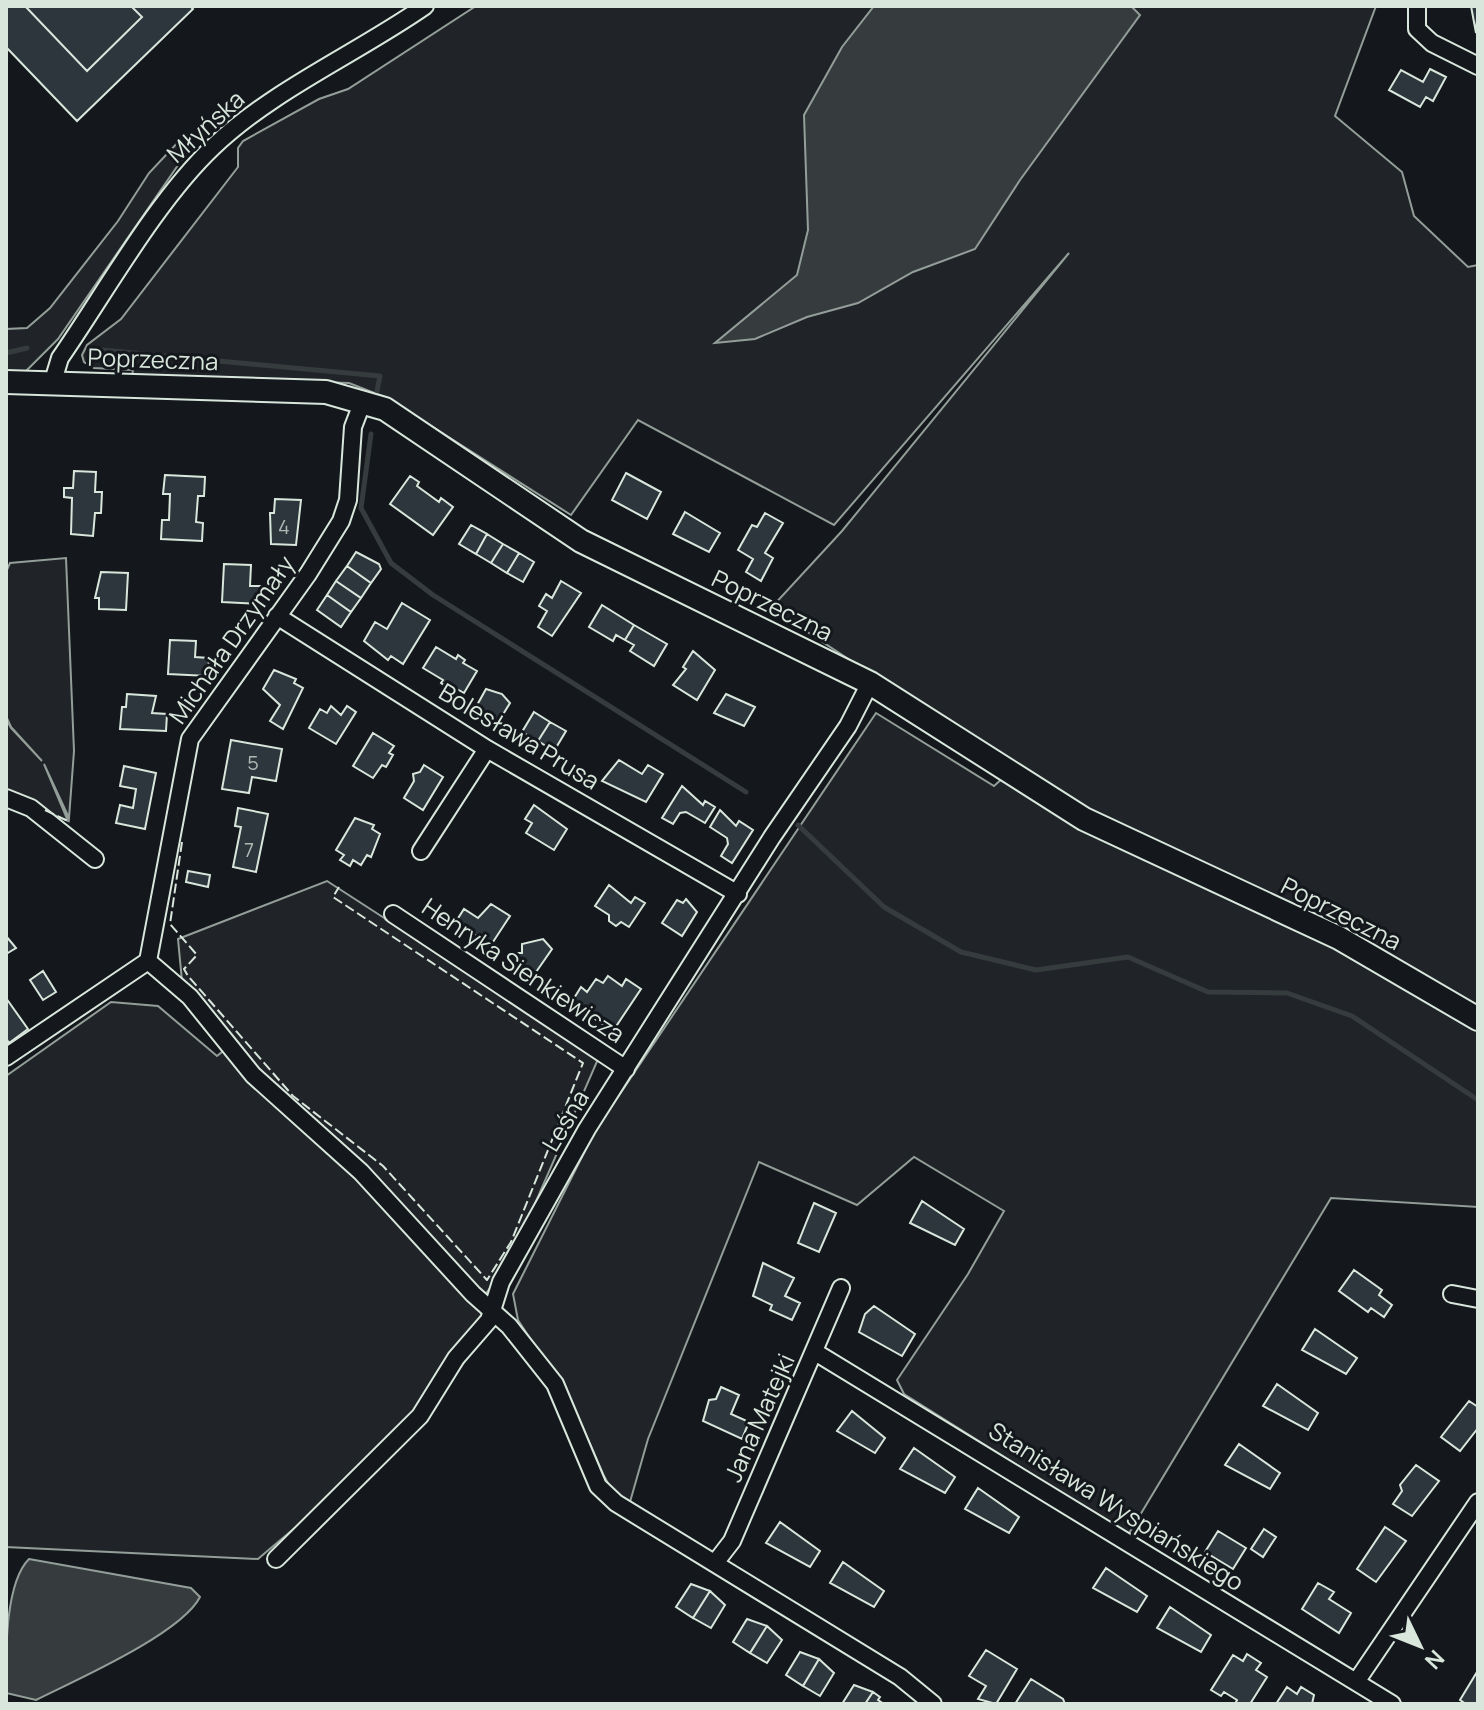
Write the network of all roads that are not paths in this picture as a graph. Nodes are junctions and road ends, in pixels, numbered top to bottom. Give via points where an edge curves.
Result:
1 (425, 6) edge
2 (1417, 6) edge
3 (1478, 66) edge
4 (53, 381) junction
5 (6, 382) edge
6 (363, 401) junction
7 (277, 616) junction
8 (870, 683) junction
9 (487, 749) junction
10 (6, 798) edge
11 (421, 851) dead end
12 (95, 859) dead end
13 (738, 894) junction
14 (393, 914) dead end
15 (148, 961) junction
16 (1478, 1019) edge
17 (6, 1057) edge
18 (626, 1069) junction
19 (841, 1288) dead end
20 (1452, 1294) dead end
21 (1478, 1299) edge
22 (493, 1312) junction
23 (815, 1352) junction
24 (1478, 1502) edge
25 (276, 1559) dead end
26 (715, 1563) junction
27 (1356, 1682) junction
28 (933, 1704) edge
29 (1392, 1704) edge

1 - 4 street, Młyńska via 263,107 214,145 184,177 84,322 60,358
2 - 3 street via 1417,29 1432,43
4 - 5 street, Poprzeczna
4 - 6 street, Poprzeczna via 326,392
6 - 7 street, Michała Drzymały via 353,427 348,500 341,521
6 - 8 street, Poprzeczna via 385,409 581,541
7 - 9 street, Bolesława Prusa
7 - 15 street, Michała Drzymały via 190,739
8 - 13 street, Leśna via 848,726
8 - 16 street, Poprzeczna via 1084,819 1339,938
9 - 11 street
9 - 13 street, Bolesława Prusa
10 - 12 street via 31,808
13 - 18 street, Leśna
14 - 18 street, Henryka Sienkiewicza
15 - 17 street
15 - 22 street via 190,997 253,1075 361,1172
18 - 22 street, Leśna via 501,1282
19 - 23 street, Jana Matejki
20 - 21 street
22 - 25 street, Leśna via 420,1416
22 - 26 street via 555,1384 598,1486 616,1503
23 - 26 street, Jana Matejki via 732,1541
23 - 27 street, Stanisława Wyspiańskiego
24 - 27 street
26 - 28 street via 900,1677
27 - 29 street, Stanisława Wyspiańskiego

